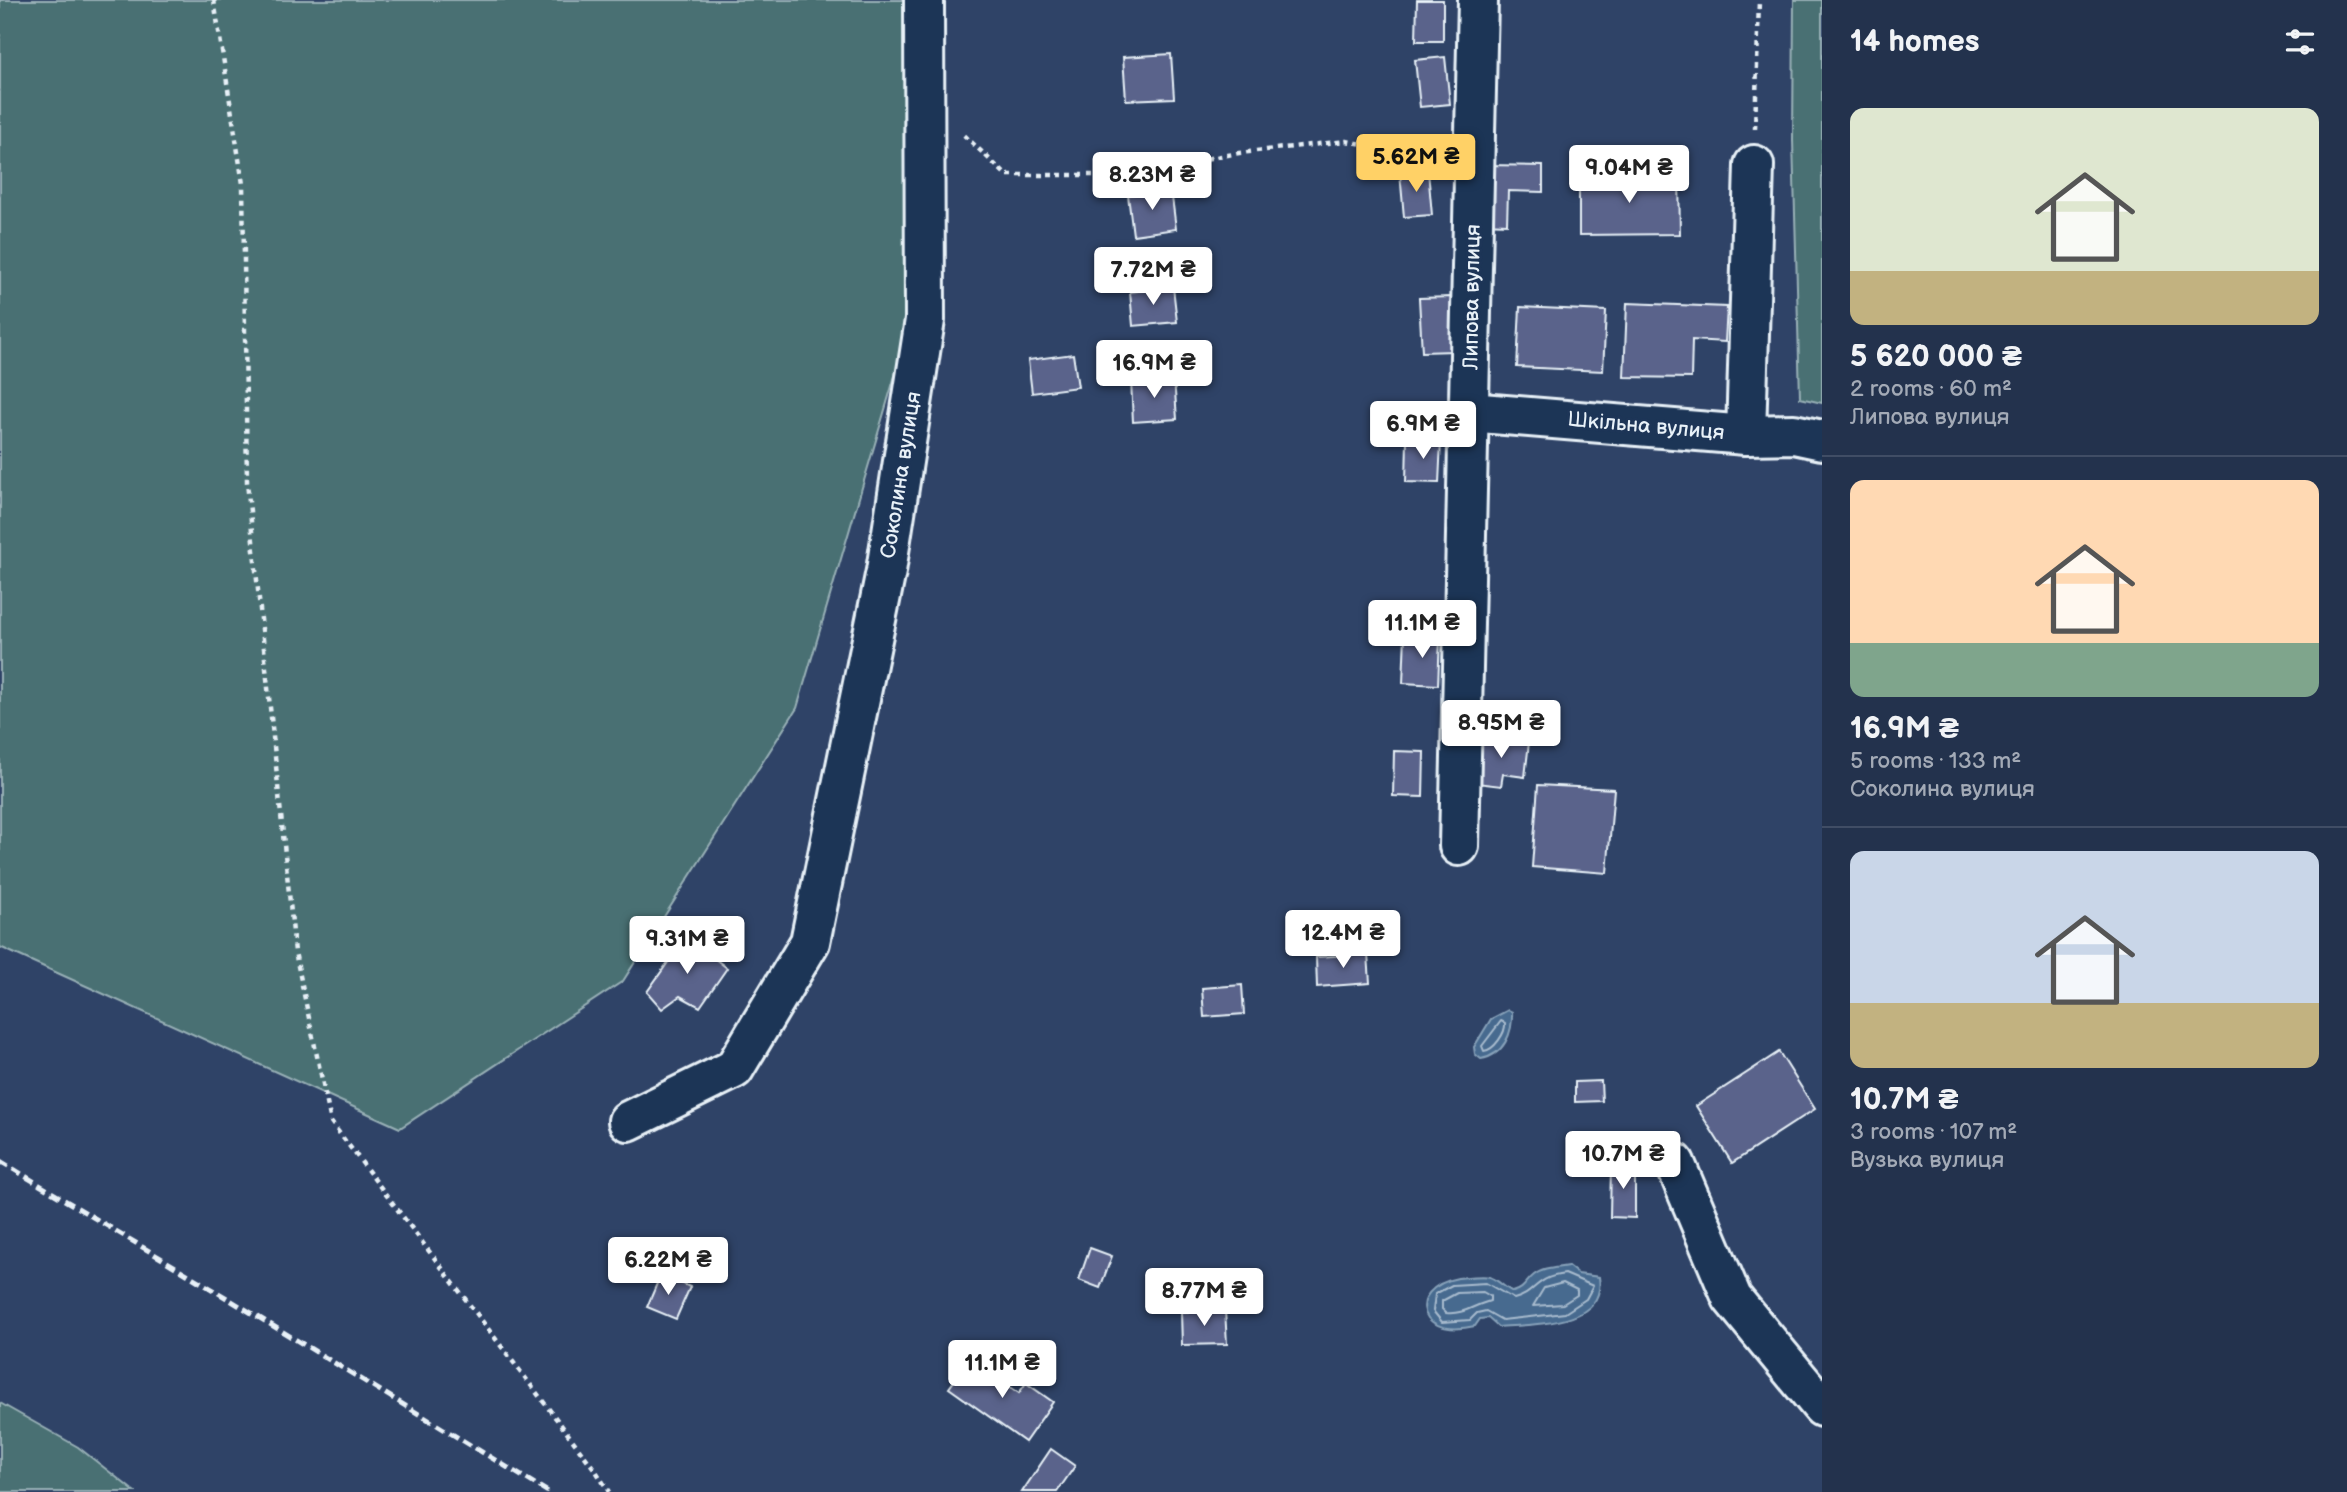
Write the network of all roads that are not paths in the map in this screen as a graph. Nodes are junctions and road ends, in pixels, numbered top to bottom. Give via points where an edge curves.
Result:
1 (924, 0) edge
2 (1478, 0) edge
3 (1754, 165) road end
4 (1469, 412) junction
5 (1746, 435) junction
6 (1822, 440) edge
7 (1459, 846) dead end
8 (628, 1121) dead end
9 (1675, 1163) dead end
10 (1822, 1407) edge

1 - 8 street, Соколина вулиця via 925,320 886,570 810,942 734,1069
2 - 4 street, Липова вулиця
3 - 5 street
4 - 5 street, Шкільна вулиця
4 - 7 street, Липова вулиця
5 - 6 street, Шкільна вулиця
9 - 10 street via 1732,1298

